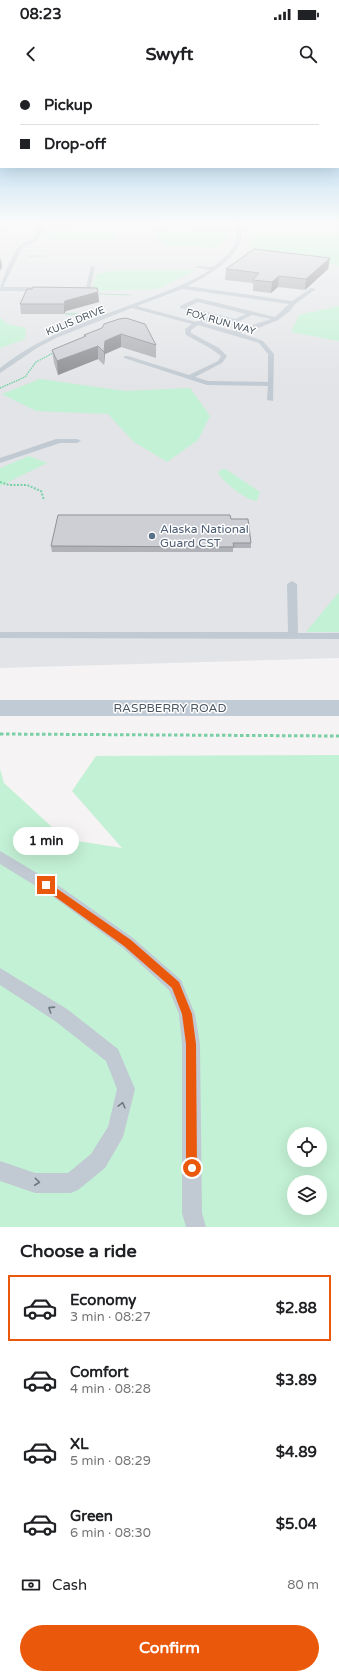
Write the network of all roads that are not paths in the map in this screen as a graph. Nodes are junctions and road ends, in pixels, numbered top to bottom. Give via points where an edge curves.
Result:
1 (7, 274) edge
2 (92, 274) edge
3 (207, 274) edge
4 (182, 287) junction
5 (223, 288) dead end
6 (0, 289) edge
7 (52, 289) edge
8 (66, 289) edge
9 (313, 289) dead end
10 (217, 292) junction
11 (197, 300) junction
12 (293, 303) junction
13 (133, 307) junction
14 (182, 307) junction
15 (252, 313) junction
16 (163, 314) junction
17 (218, 316) junction
18 (276, 319) junction
19 (198, 323) junction
20 (234, 333) junction
21 (126, 357) dead end
22 (0, 361) edge
23 (9, 363) junction
24 (0, 371) edge
25 (189, 377) junction
26 (271, 384) junction
27 (271, 400) dead end
28 (77, 441) dead end
29 (0, 461) edge
30 (292, 584) dead end
31 (0, 634) edge
32 (293, 636) junction
33 (339, 636) edge
34 (0, 708) edge
35 (339, 708) edge
36 (0, 857) edge
37 (0, 976) edge
38 (0, 1171) edge
39 (196, 1227) edge

1 - 6 lane
2 - 8 lane via 88,290
3 - 4 lane, KULIS DRIVE
4 - 10 lane
4 - 13 lane, KULIS DRIVE
5 - 10 lane
6 - 7 lane
9 - 12 lane
10 - 11 lane
10 - 12 lane
11 - 14 lane
11 - 15 lane
12 - 18 lane via 287,312
13 - 16 lane, FOX RUN WAY
13 - 23 lane, KULIS DRIVE via 36,346
14 - 16 lane
14 - 17 lane
15 - 17 lane via 236,321
15 - 18 lane
16 - 19 lane, FOX RUN WAY
17 - 19 lane
18 - 20 lane
19 - 20 lane, FOX RUN WAY
19 - 25 lane via 188,329 188,334 220,350 224,356 220,362
20 - 26 lane, FOX RUN WAY via 260,342 271,354
21 - 25 lane
22 - 23 lane
23 - 24 lane, KULIS DRIVE
25 - 26 lane via 207,382
26 - 27 lane, FOX RUN WAY
28 - 29 lane via 58,441
30 - 32 lane
31 - 32 lane
32 - 33 lane
34 - 35 main road, RASPBERRY ROAD
36 - 39 lane via 57,892 128,943 175,985 187,1014 191,1044 192,1214
38 -> 37 lane via 35,1183 71,1183 98,1161 116,1130 126,1089 112,1054 61,1015

